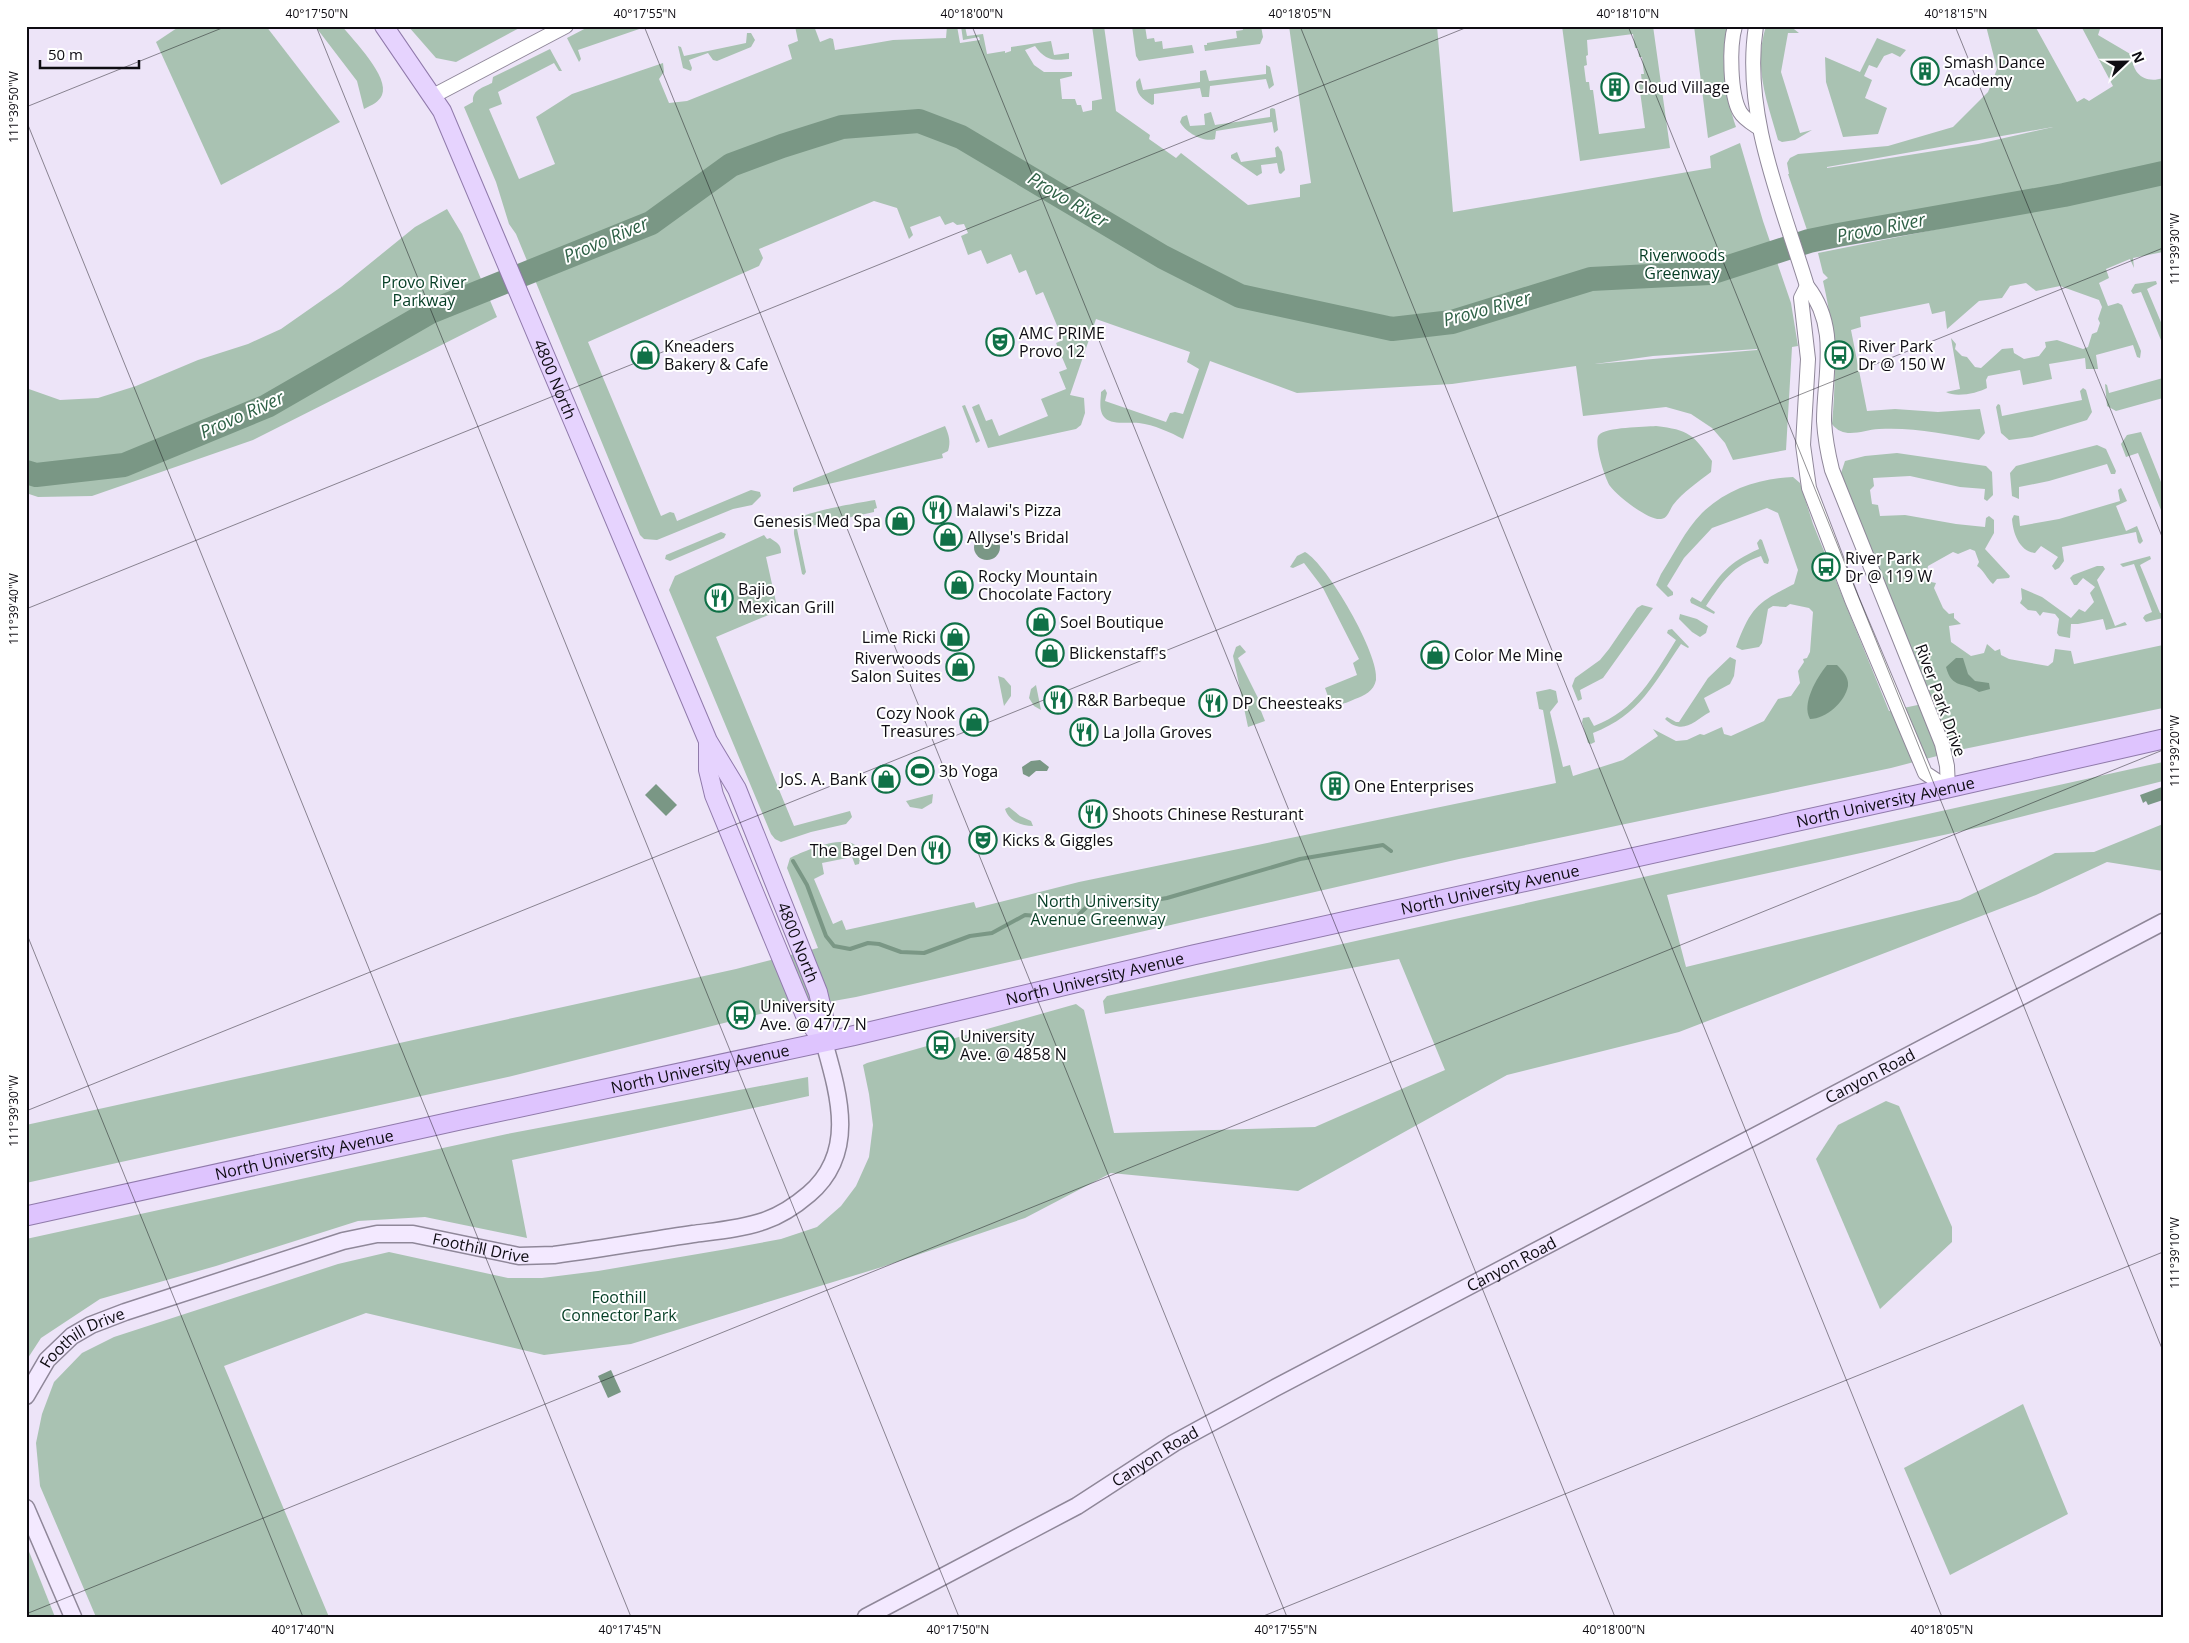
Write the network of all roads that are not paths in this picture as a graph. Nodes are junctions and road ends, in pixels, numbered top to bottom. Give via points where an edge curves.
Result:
1 (384, 26) edge
2 (566, 26) edge
3 (1735, 26) edge
4 (1756, 26) edge
5 (433, 96) junction
6 (1759, 128) junction
7 (1807, 286) junction
8 (2163, 739) edge
9 (1948, 788) junction
10 (2163, 922) edge
11 (824, 1042) junction
12 (26, 1216) edge
13 (26, 1396) edge
14 (26, 1508) edge
15 (73, 1617) edge
16 (866, 1617) edge

1 - 5 main road, 4800 North
2 - 5 street
3 - 6 street via 1731,65 1735,93 1740,112
4 - 6 street, River Park Drive via 1752,66
5 - 11 main road, 4800 North via 499,244 708,741 736,789 818,992 824,1017
6 - 7 street, River Park Drive
7 - 9 street, River Park Drive via 1824,320 1829,368 1824,420 1832,470 1942,744
7 - 9 street via 1801,298 1808,359 1803,457 1809,488 1822,527 1926,773
8 - 9 highway, North University Avenue
9 - 11 highway, North University Avenue via 1193,955
10 - 16 main road, Canyon Road via 1281,1384 1174,1443 1077,1506
11 - 12 highway, North University Avenue
11 - 13 main road, Foothill Drive via 840,1108 838,1149 827,1175 818,1186 782,1214 748,1226 554,1256 519,1256 413,1234 358,1237 90,1325 72,1336 47,1360
14 - 15 main road

